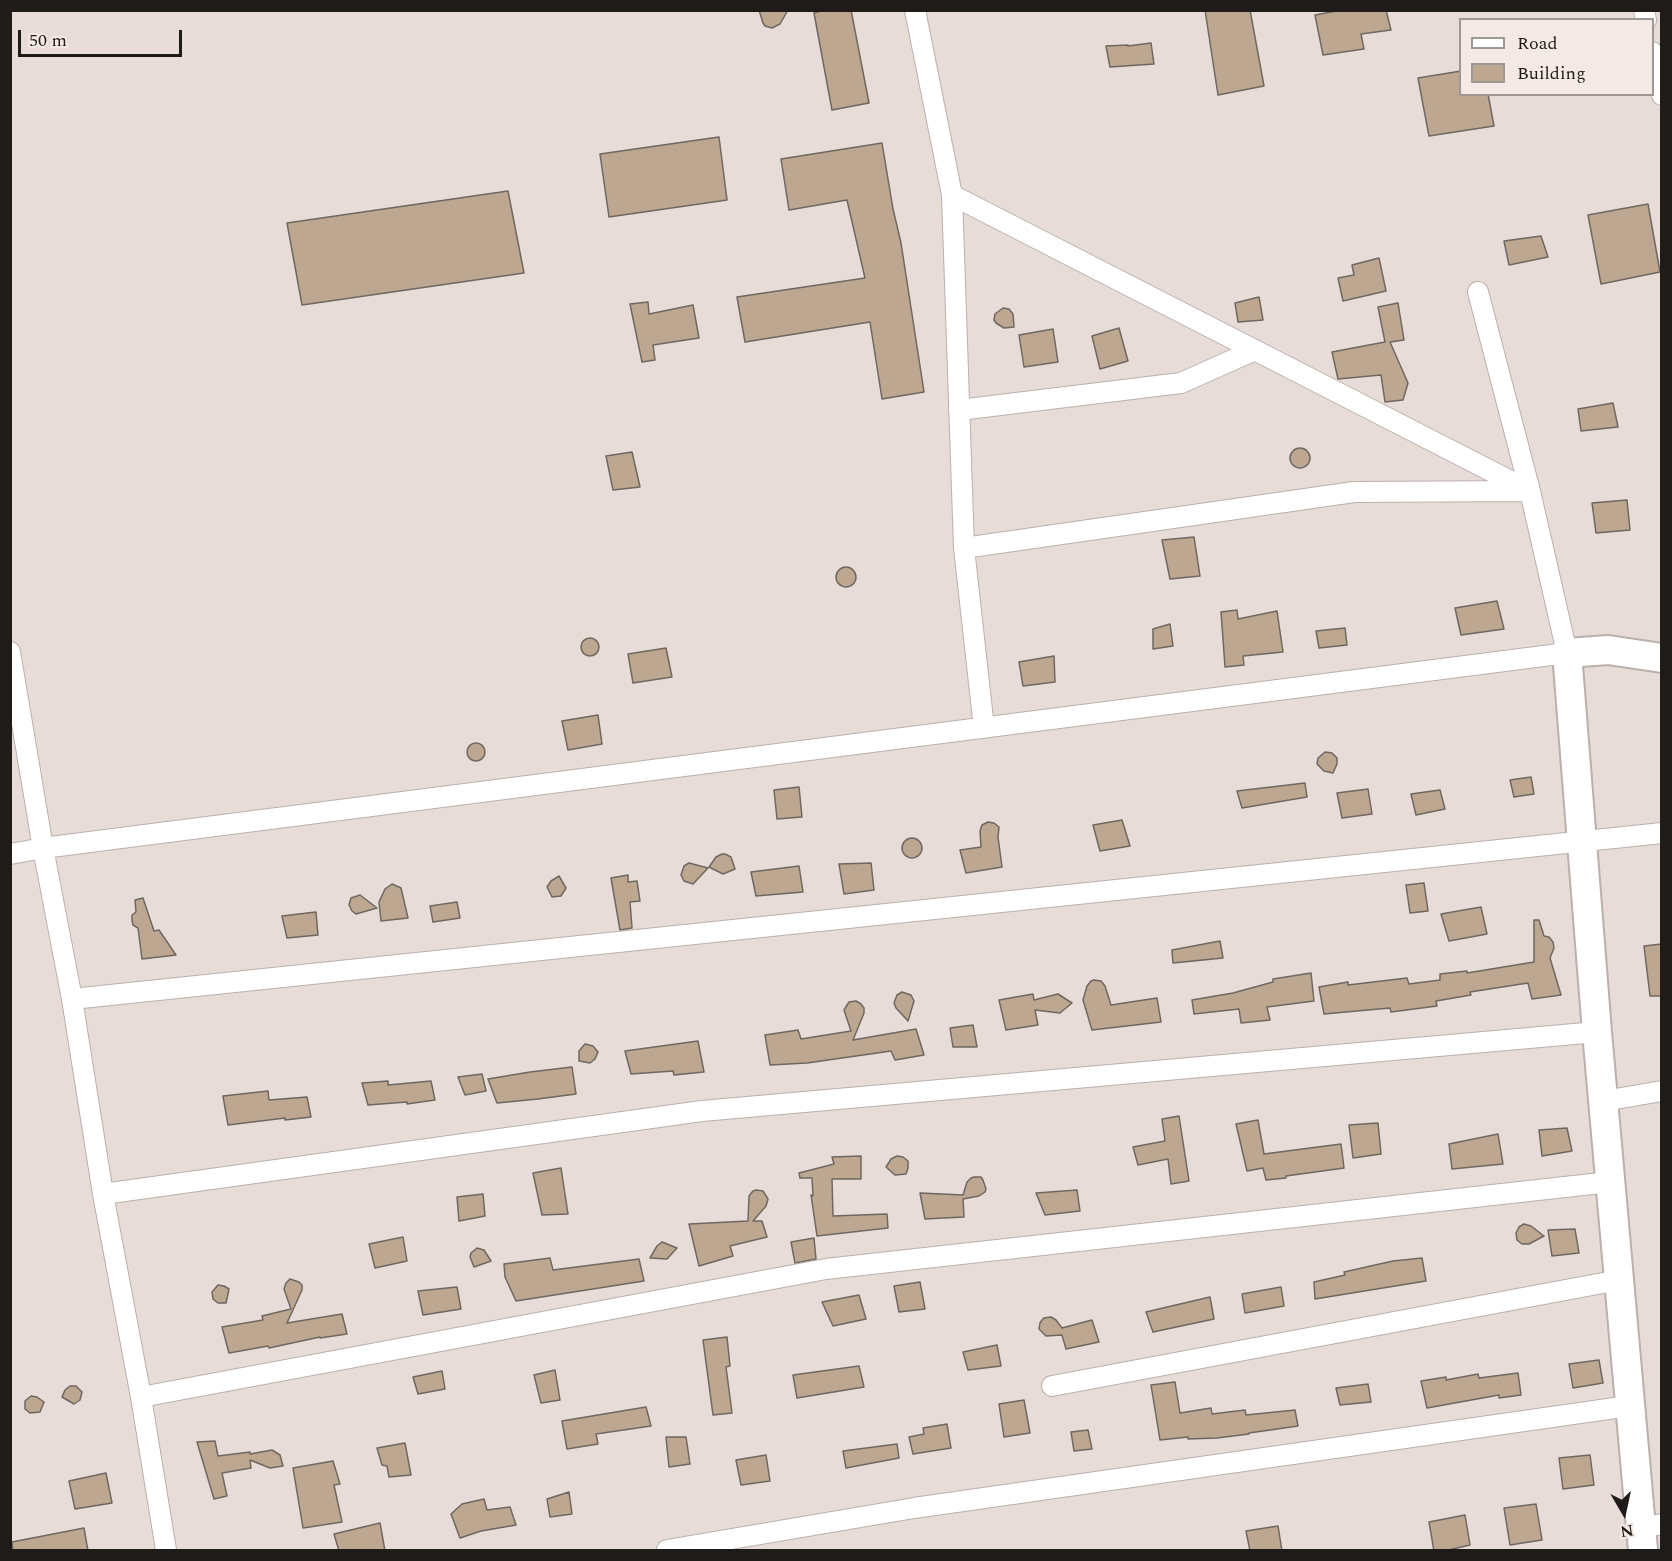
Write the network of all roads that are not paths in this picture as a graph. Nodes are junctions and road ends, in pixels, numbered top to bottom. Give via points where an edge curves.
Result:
1 (915, 10) edge
2 (1654, 57) edge
3 (1662, 95) edge
4 (952, 195) junction
5 (1478, 292) dead end
6 (1255, 350) junction
7 (959, 410) junction
8 (1530, 491) junction
9 (964, 548) junction
10 (10, 651) edge
11 (1567, 653) junction
12 (1662, 658) edge
13 (984, 728) junction
14 (1662, 833) edge
15 (1582, 841) junction
16 (43, 848) junction
17 (10, 854) edge
18 (72, 999) junction
19 (1597, 1032) junction
20 (1662, 1090) edge
21 (1604, 1101) junction
22 (1611, 1182) junction
23 (103, 1194) junction
24 (1619, 1280) junction
25 (1052, 1386) dead end
26 (141, 1397) junction
27 (1629, 1406) junction
28 (1649, 1534) edge
29 (166, 1551) edge
30 (667, 1551) edge

1 - 4 street
2 - 3 street
4 - 6 street
4 - 7 street
5 - 8 street
6 - 7 street via 1181,383
6 - 8 street
7 - 9 street
8 - 9 street via 1354,492
8 - 11 street
9 - 13 street
10 - 16 street
11 - 12 main road via 1608,650
11 - 13 street
11 - 15 main road
13 - 16 street
14 - 15 street
15 - 18 street
15 - 19 main road
16 - 17 street
16 - 18 street
18 - 23 street
19 - 21 main road
19 - 23 street via 702,1111
20 - 21 street
21 - 22 main road
22 - 24 main road
22 - 26 street via 826,1269
23 - 26 street
24 - 25 street
24 - 27 main road
26 - 29 street
27 - 28 main road
27 - 30 street via 914,1508

